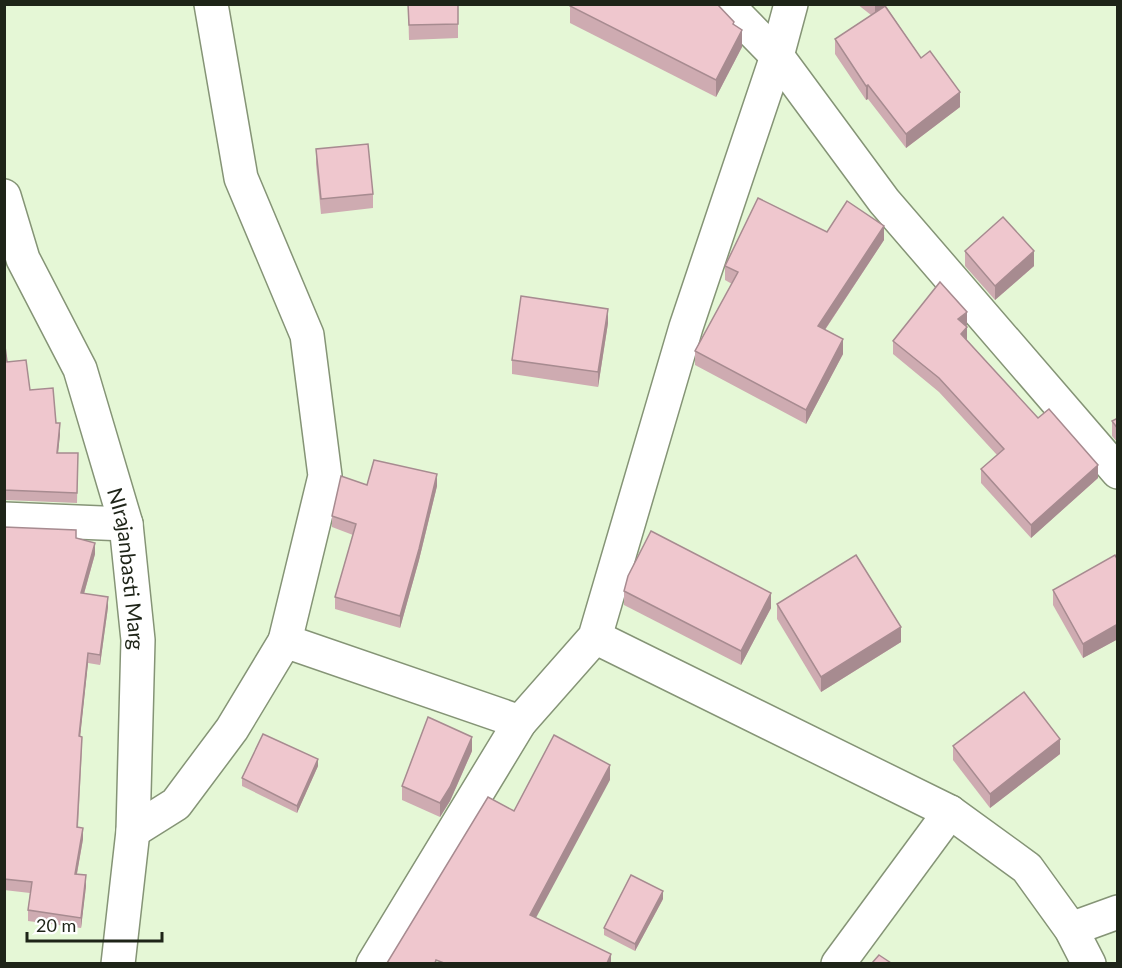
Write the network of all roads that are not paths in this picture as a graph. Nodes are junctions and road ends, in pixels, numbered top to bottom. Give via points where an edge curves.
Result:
1 (211, 4) edge
2 (726, 4) edge
3 (791, 4) edge
4 (777, 56) junction
5 (4, 196) edge
6 (1118, 472) edge
7 (4, 519) edge
8 (126, 524) junction
9 (595, 637) junction
10 (285, 641) junction
11 (519, 722) junction
12 (950, 812) junction
13 (133, 831) junction
14 (1118, 912) edge
15 (1071, 929) junction
16 (118, 963) edge
17 (373, 963) edge
18 (838, 963) edge
19 (1089, 963) edge

1 - 10 street via 241,178 307,335 325,476
2 - 4 street
3 - 4 street
4 - 6 street via 884,201
4 - 9 street via 686,327
5 - 8 street, NIrajanbasti Marg via 23,259 80,369
7 - 8 street
8 - 13 street, NIrajanbasti Marg via 138,640
9 - 11 street
9 - 12 street
10 - 11 street
10 - 13 street via 232,729 176,804
11 - 17 street
12 - 15 street via 1027,868
12 - 18 street
13 - 16 street, NIrajanbasti Marg
14 - 15 street
15 - 19 street

